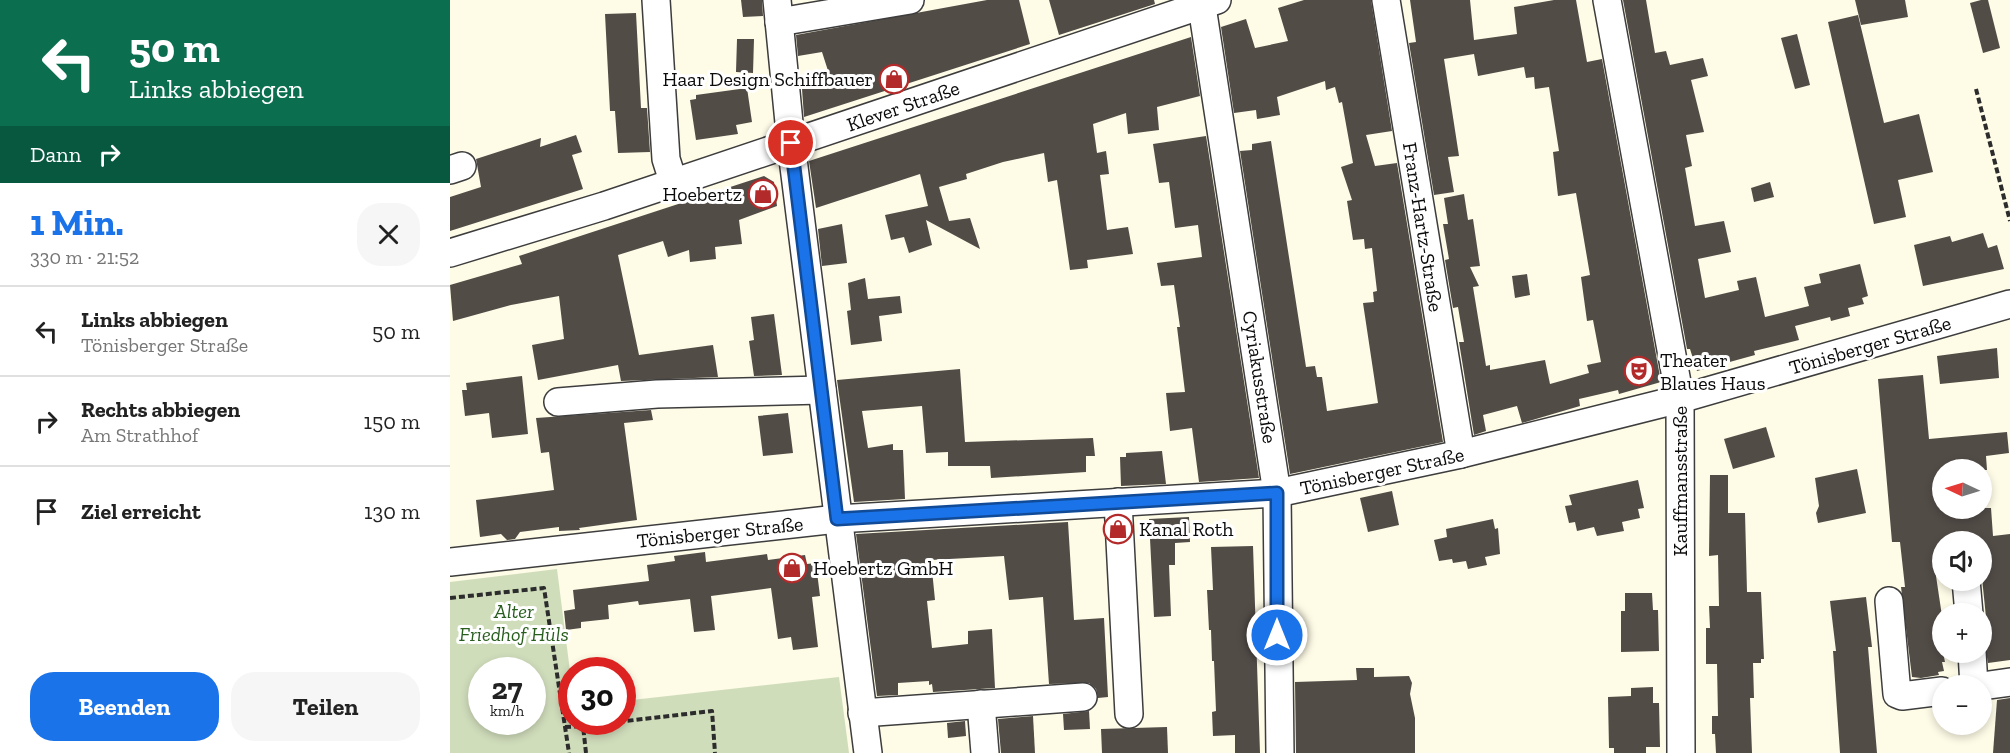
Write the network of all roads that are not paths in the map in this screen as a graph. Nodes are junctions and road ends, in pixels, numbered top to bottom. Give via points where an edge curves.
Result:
1 (656, 0) edge
2 (910, 0) edge
3 (1386, 0) edge
4 (1607, 0) edge
5 (1207, 2) edge
6 (778, 11) edge
7 (791, 143) junction
8 (673, 181) junction
9 (450, 253) edge
10 (2010, 304) edge
11 (822, 390) junction
12 (1680, 399) junction
13 (558, 402) dead end
14 (1461, 454) junction
15 (1277, 493) junction
16 (1118, 502) junction
17 (837, 519) junction
18 (450, 562) edge
19 (1889, 601) dead end
20 (2010, 682) edge
21 (1992, 685) edge
22 (1932, 692) edge
23 (1083, 697) dead end
24 (981, 704) junction
25 (862, 713) junction
26 (1129, 714) dead end
27 (867, 753) edge
28 (985, 753) edge
29 (1280, 753) edge
30 (1681, 753) edge

1 - 8 street via 666,159
2 - 6 street
3 - 14 street, Franz-Hartz-Straße
4 - 12 street, Kauffmansstraße
5 - 7 street, Klever Straße
5 - 15 street, Cyriakusstraße
6 - 7 street
7 - 8 street, Klever Straße
7 - 11 street
8 - 9 street, Klever Straße
10 - 12 street, Tönisberger Straße
11 - 13 street via 657,394
11 - 17 street
12 - 14 street, Tönisberger Straße
12 - 30 street, Kauffmansstraße
14 - 15 street, Tönisberger Straße
15 - 16 street, Tönisberger Straße
15 - 29 street, Cyriakusstraße
16 - 17 street, Tönisberger Straße
16 - 26 street
17 - 18 street, Tönisberger Straße
17 - 25 street
19 - 22 street via 1897,694
20 - 21 street
23 - 24 street
24 - 25 street
24 - 28 street
25 - 27 street

